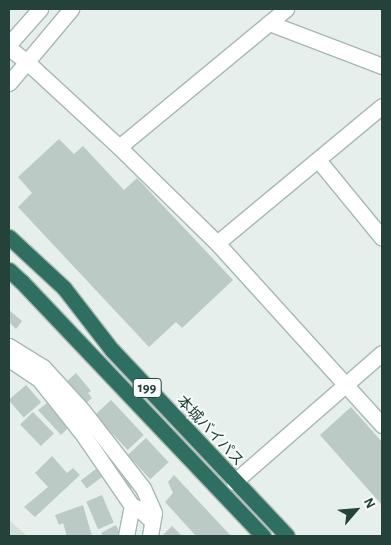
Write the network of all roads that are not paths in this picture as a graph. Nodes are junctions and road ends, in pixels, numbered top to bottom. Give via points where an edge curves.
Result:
1 (40, 9) edge
2 (71, 9) edge
3 (286, 9) edge
4 (269, 23) junction
5 (9, 44) edge
6 (9, 48) edge
7 (27, 62) junction
8 (382, 66) edge
9 (9, 83) edge
10 (382, 106) edge
11 (119, 147) junction
12 (319, 160) junction
13 (9, 237) edge
14 (382, 238) edge
15 (216, 243) junction
16 (9, 270) edge
17 (9, 346) edge
18 (382, 353) edge
19 (9, 359) edge
20 (345, 384) junction
21 (382, 424) edge
22 (234, 482) junction
23 (132, 506) junction
24 (152, 521) junction
25 (126, 536) edge
26 (150, 536) edge
27 (263, 536) edge
28 (287, 536) edge

1 - 5 street
2 - 7 street
3 - 4 street
4 - 8 street
4 - 11 street
6 - 7 street
7 - 9 street
7 - 11 street
10 - 12 street
11 - 15 street
12 - 14 street
12 - 15 street
13 - 22 highway, 本城バイパス / 199 via 64,288 112,350
15 - 20 street
16 - 27 highway, 199
17 - 24 street via 43,367 82,411 143,488 154,512
18 - 20 street
19 - 23 street via 39,379 82,433
20 - 21 street
20 - 22 street
22 - 28 highway, 本城バイパス / 199
23 - 24 street
23 - 25 street
24 - 26 street

